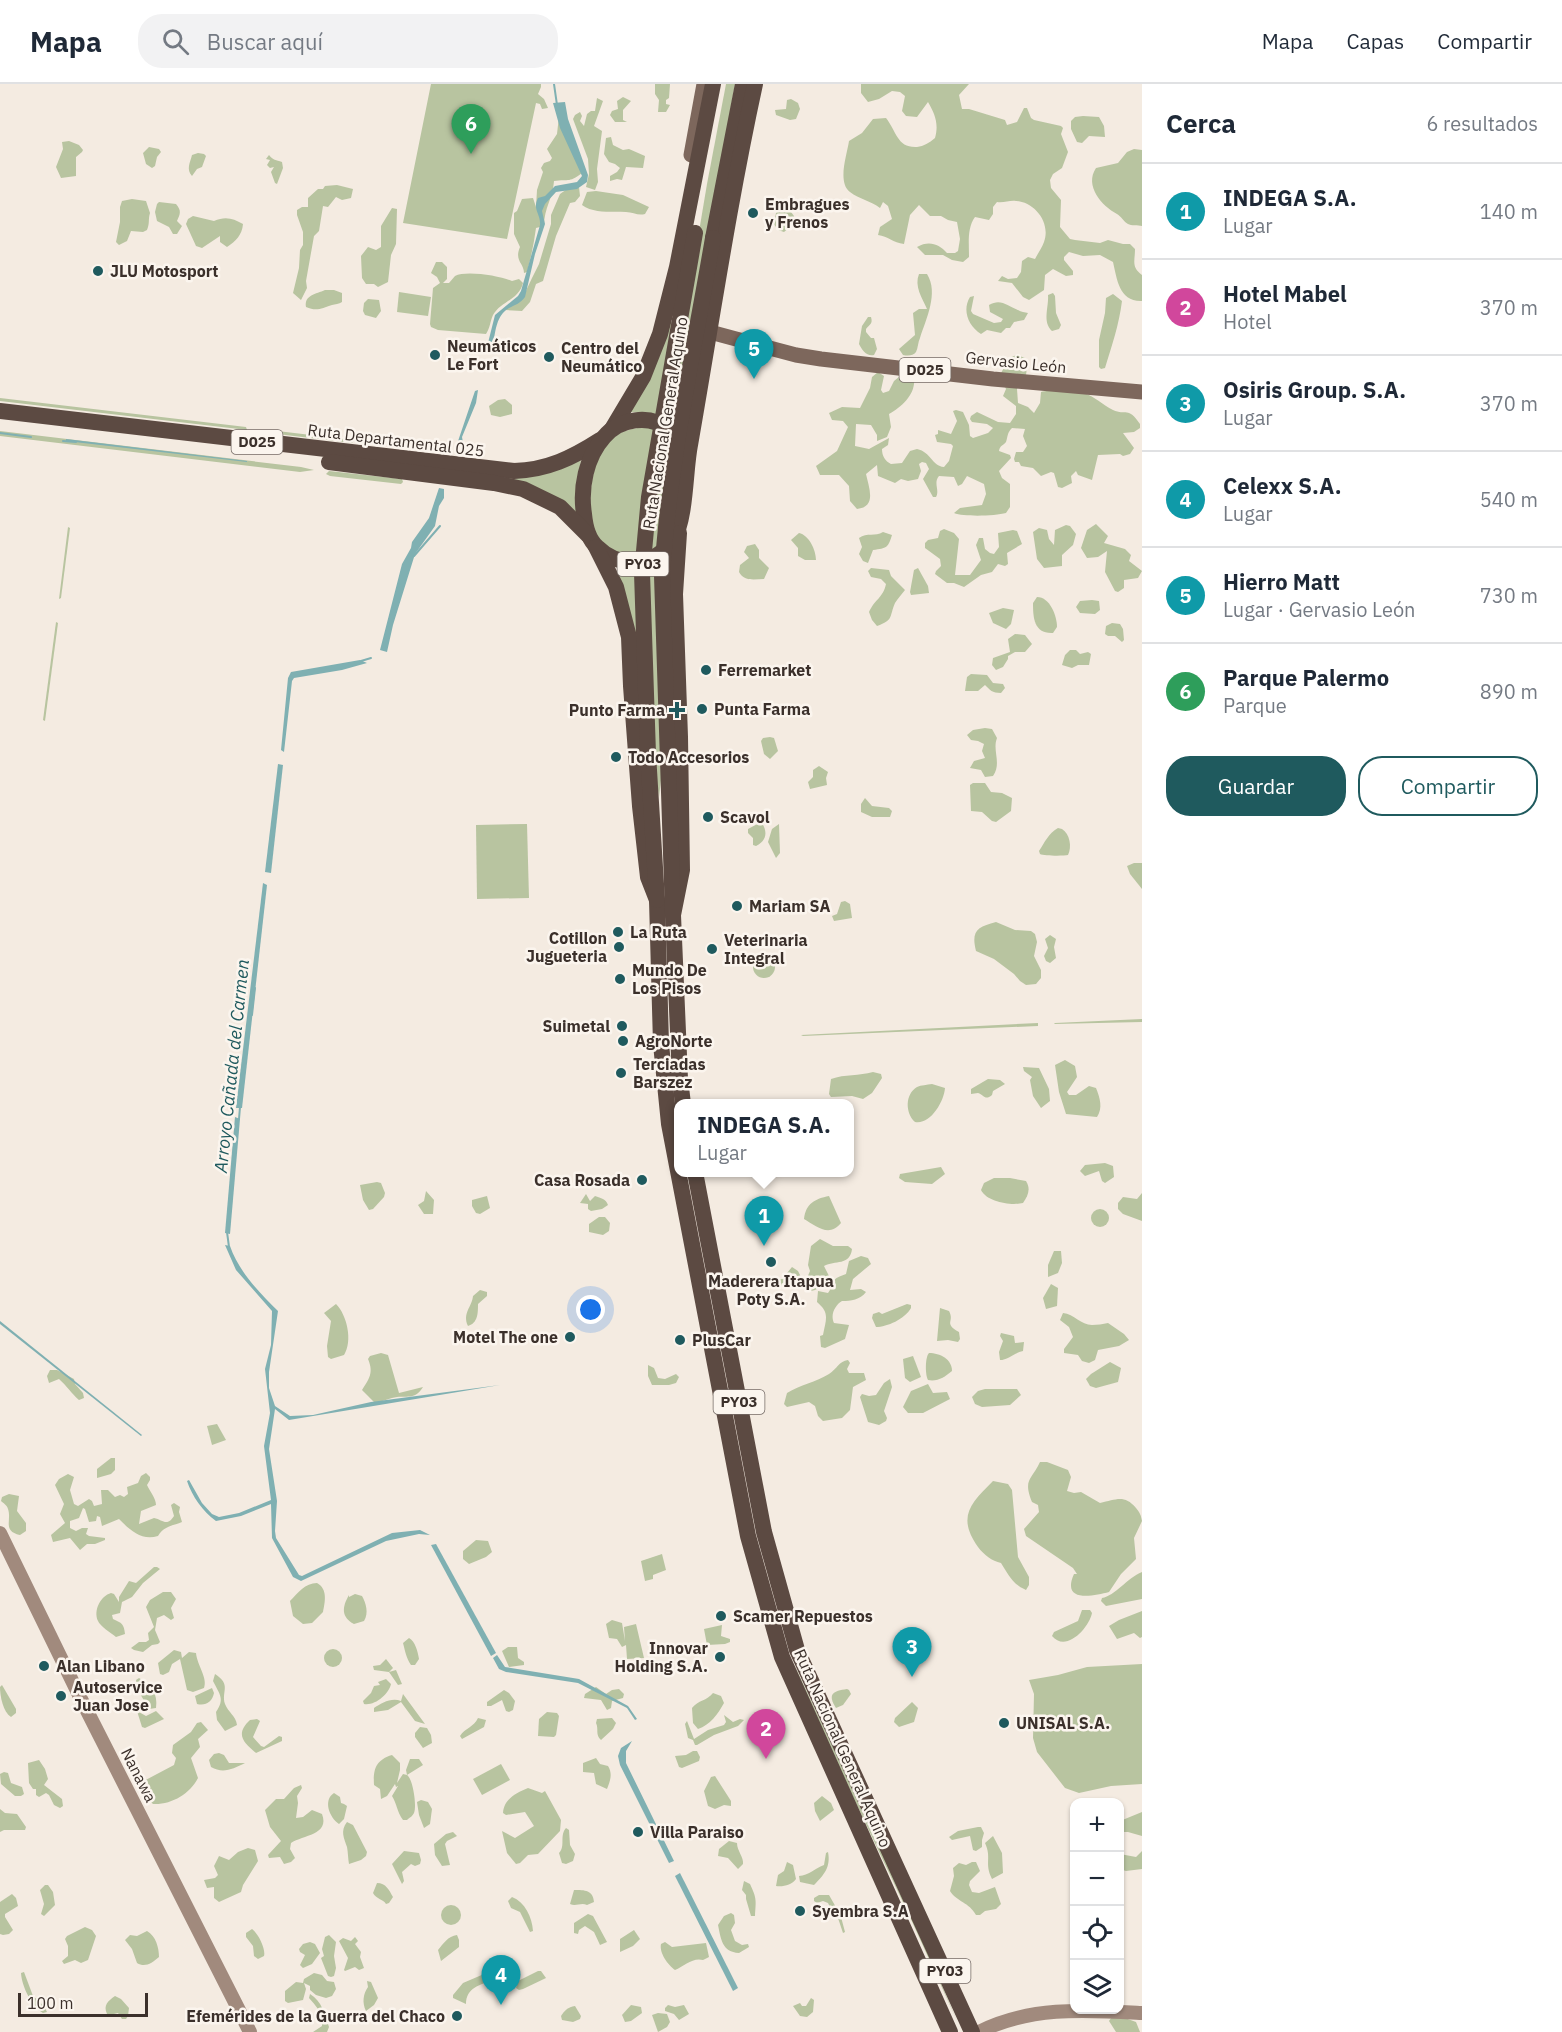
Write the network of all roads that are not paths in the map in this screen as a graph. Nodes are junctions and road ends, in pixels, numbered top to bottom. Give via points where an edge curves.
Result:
1 (704, 84) edge
2 (713, 84) edge
3 (722, 84) edge
4 (743, 84) edge
5 (755, 84) edge
6 (665, 311) junction
7 (710, 333) junction
8 (1142, 392) edge
9 (0, 411) edge
10 (0, 423) edge
11 (607, 434) junction
12 (687, 461) junction
13 (679, 525) junction
14 (593, 543) junction
15 (657, 900) junction
16 (673, 915) junction
17 (682, 1099) edge
18 (674, 1151) edge
19 (679, 1177) edge
20 (696, 1177) edge
21 (0, 1533) edge
22 (1142, 2013) edge
23 (250, 2032) edge
24 (950, 2032) edge
25 (972, 2032) edge
26 (979, 2032) edge

1 - 6 main road
2 - 6 highway, Ruta Nacional General Aquino
3 - 15 highway, Ruta Nacional General Aquino / PY03, bridge via 649,497 642,573
4 - 16 highway, Ruta Nacional General Aquino / PY03, bridge via 681,417 662,576
5 - 7 highway, Ruta Nacional General Aquino
6 - 11 highway, Ruta Nacional General Aquino via 643,377
7 - 8 main road, Gervasio León / D025 via 821,359
7 - 12 highway, Ruta Nacional General Aquino
9 - 11 highway, Ruta Departamental 025 / D025 via 514,471 559,463
10 - 14 highway, Ruta Departamental 025 / D025 via 508,485 554,503
11 - 12 highway, D025 via 626,422 658,424 669,429 681,444
11 - 14 highway via 593,454 585,480 583,511
12 - 13 highway, D025
13 - 14 highway, D025 via 668,546 646,561 619,561
13 - 16 highway, Ruta Nacional General Aquino / PY03 via 675,594 682,870
14 - 15 highway, Ruta Nacional General Aquino / PY03 via 616,587 629,637 648,877
15 - 18 highway, Ruta Nacional General Aquino / PY03 via 661,1044
16 - 17 highway, Ruta Nacional General Aquino / PY03
19 - 24 highway, Ruta Nacional General Aquino / PY03 via 757,1575 776,1640
20 - 25 highway, Ruta Nacional General Aquino / PY03 via 765,1532 796,1650
21 - 23 street, Nanawa
22 - 26 street via 1047,2012 1012,2018

